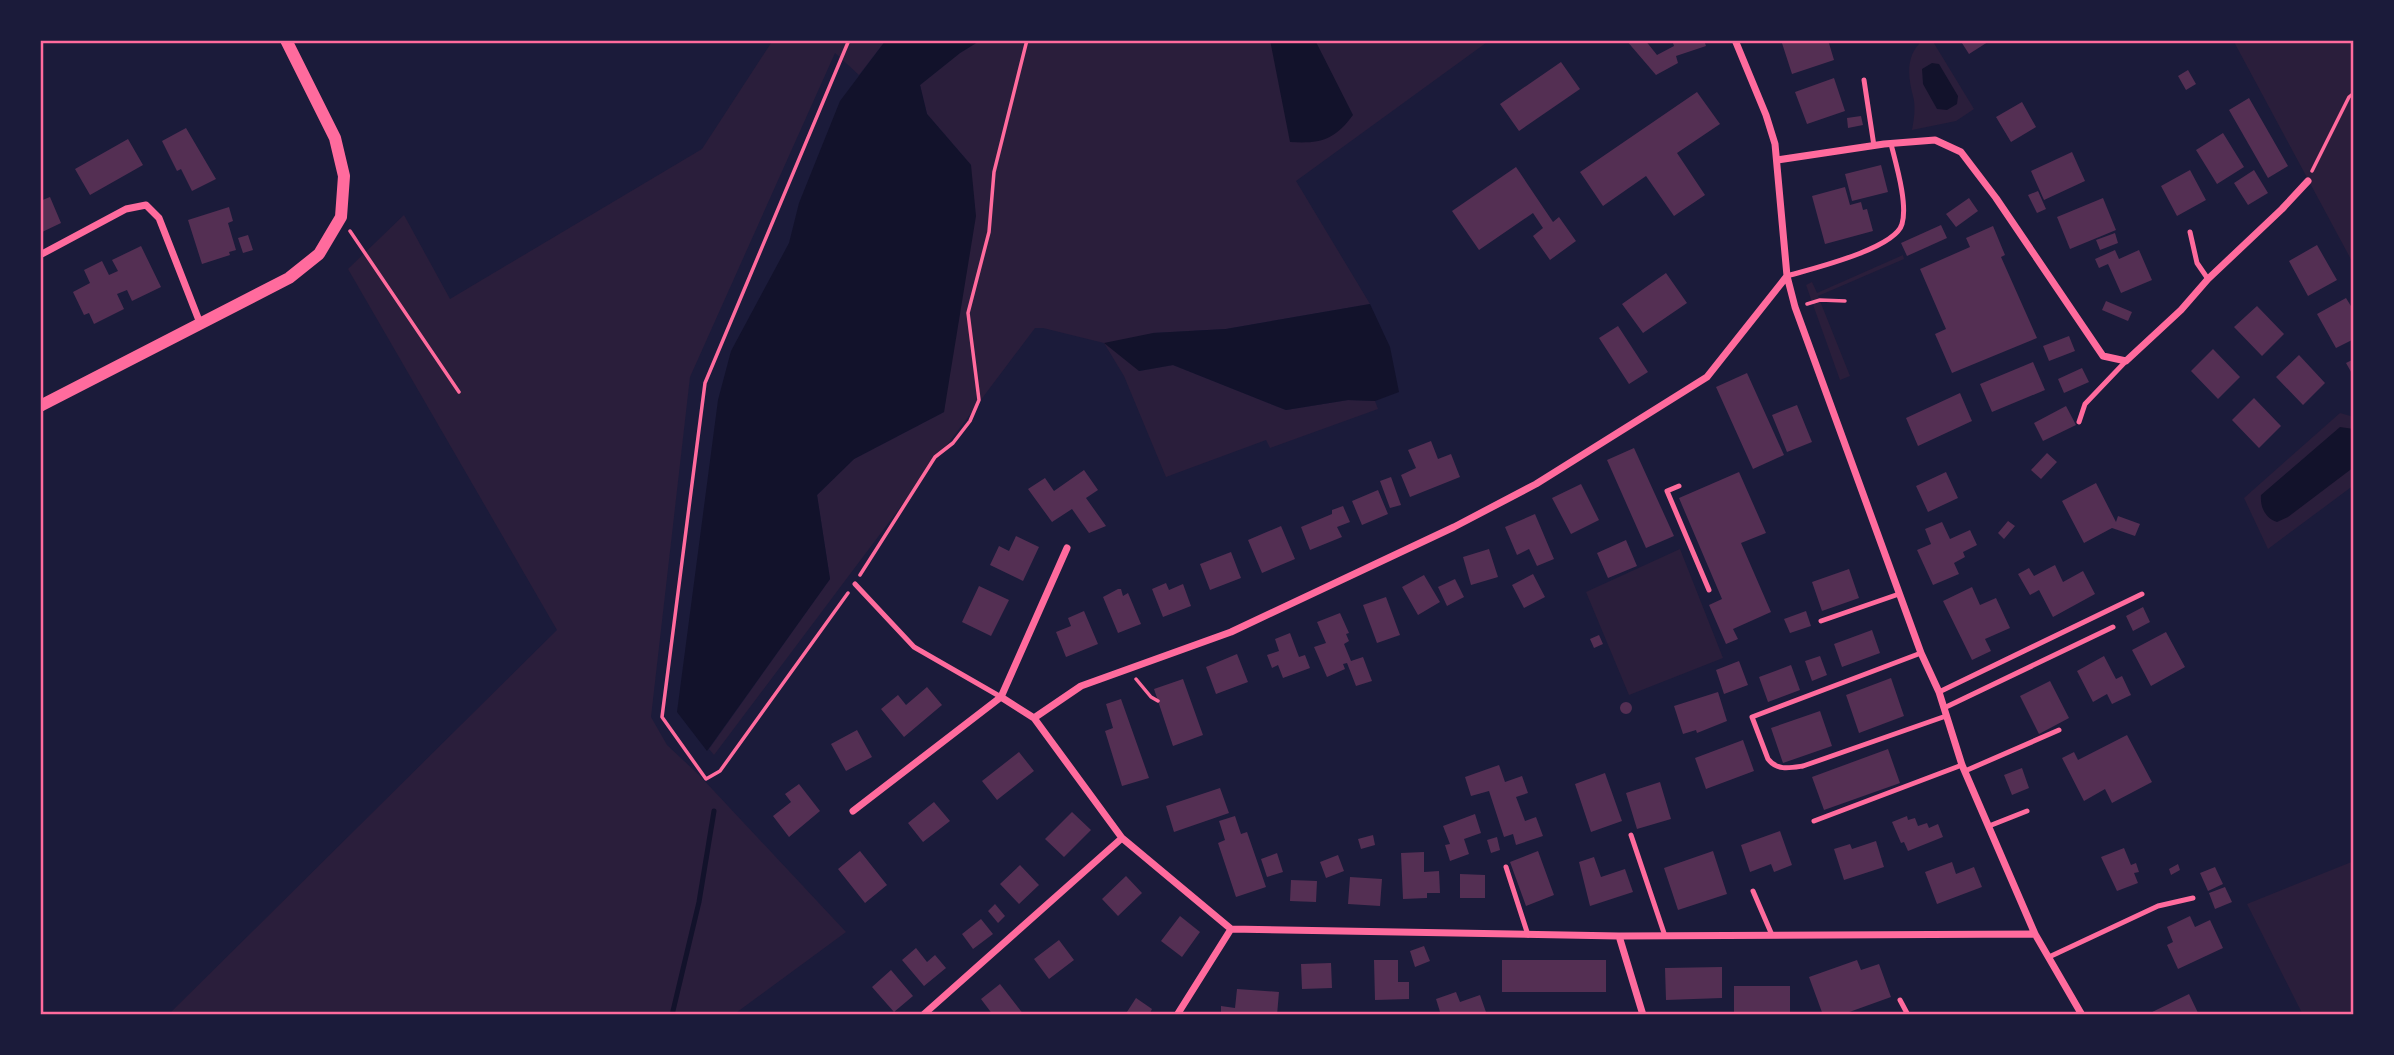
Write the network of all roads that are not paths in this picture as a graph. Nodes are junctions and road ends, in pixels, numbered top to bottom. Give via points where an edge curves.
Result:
1 (286, 40) edge
2 (1735, 40) edge
3 (1864, 80) dead end
4 (1891, 144) junction
5 (1874, 146) junction
6 (1777, 160) junction
7 (2308, 181) road end
8 (2190, 232) dead end
9 (40, 255) edge
10 (1787, 276) junction
11 (2208, 279) junction
12 (200, 323) junction
13 (2126, 360) junction
14 (40, 405) edge
15 (2079, 422) dead end
16 (1679, 486) dead end
17 (1067, 548) dead end
18 (855, 584) road end
19 (1709, 590) dead end
20 (1899, 594) junction
21 (2142, 594) dead end
22 (1821, 621) dead end
23 (2113, 627) dead end
24 (1921, 653) junction
25 (1939, 692) junction
26 (1001, 697) junction
27 (1945, 712) junction
28 (1034, 718) junction
29 (2059, 730) dead end
30 (1964, 768) junction
31 (853, 811) dead end
32 (2027, 811) dead end
33 (1814, 821) dead end
34 (1989, 826) junction
35 (1631, 835) dead end
36 (1122, 838) junction
37 (1506, 867) dead end
38 (1753, 891) dead end
39 (2193, 898) dead end
40 (1231, 929) junction
41 (2035, 934) junction
42 (1528, 935) junction
43 (1772, 935) junction
44 (1619, 936) junction
45 (1665, 936) junction
46 (2049, 957) junction
47 (1900, 1000) dead end
48 (923, 1015) edge
49 (1177, 1015) edge
50 (1643, 1015) edge
51 (1908, 1015) edge
52 (2082, 1015) edge

1 - 12 street via 335,138 344,176 341,217 319,254 289,278
2 - 6 street via 1766,115
3 - 5 lane
4 - 5 street
4 - 10 lane via 1903,215 1899,230 1872,247
4 - 13 street via 1936,140 1961,152 2103,356
5 - 6 street
6 - 10 street
7 - 11 street
8 - 11 lane via 2197,263
9 - 12 street via 126,209 146,205 159,218
10 - 20 street
10 - 28 street via 1707,377 1536,484 1244,626 1082,685
11 - 13 street
12 - 14 street
13 - 15 lane via 2085,404
16 - 19 lane via 1667,491
17 - 26 street
18 - 26 lane via 914,647
20 - 22 lane
20 - 24 street
21 - 25 lane
23 - 27 lane
24 - 25 street
24 - 27 lane via 1752,717 1768,759 1781,768 1803,766
25 - 27 street
26 - 28 street
26 - 31 street
27 - 30 street
28 - 36 street
29 - 30 lane
30 - 33 lane
30 - 34 street
32 - 34 lane
34 - 41 street
35 - 45 lane
36 - 40 street
36 - 48 street
37 - 42 lane
38 - 43 lane
39 - 46 lane via 2158,906
40 - 42 street
40 - 49 street
41 - 43 street
41 - 46 street
42 - 44 street
43 - 45 street
44 - 45 street
44 - 50 street
46 - 52 street
47 - 51 lane

